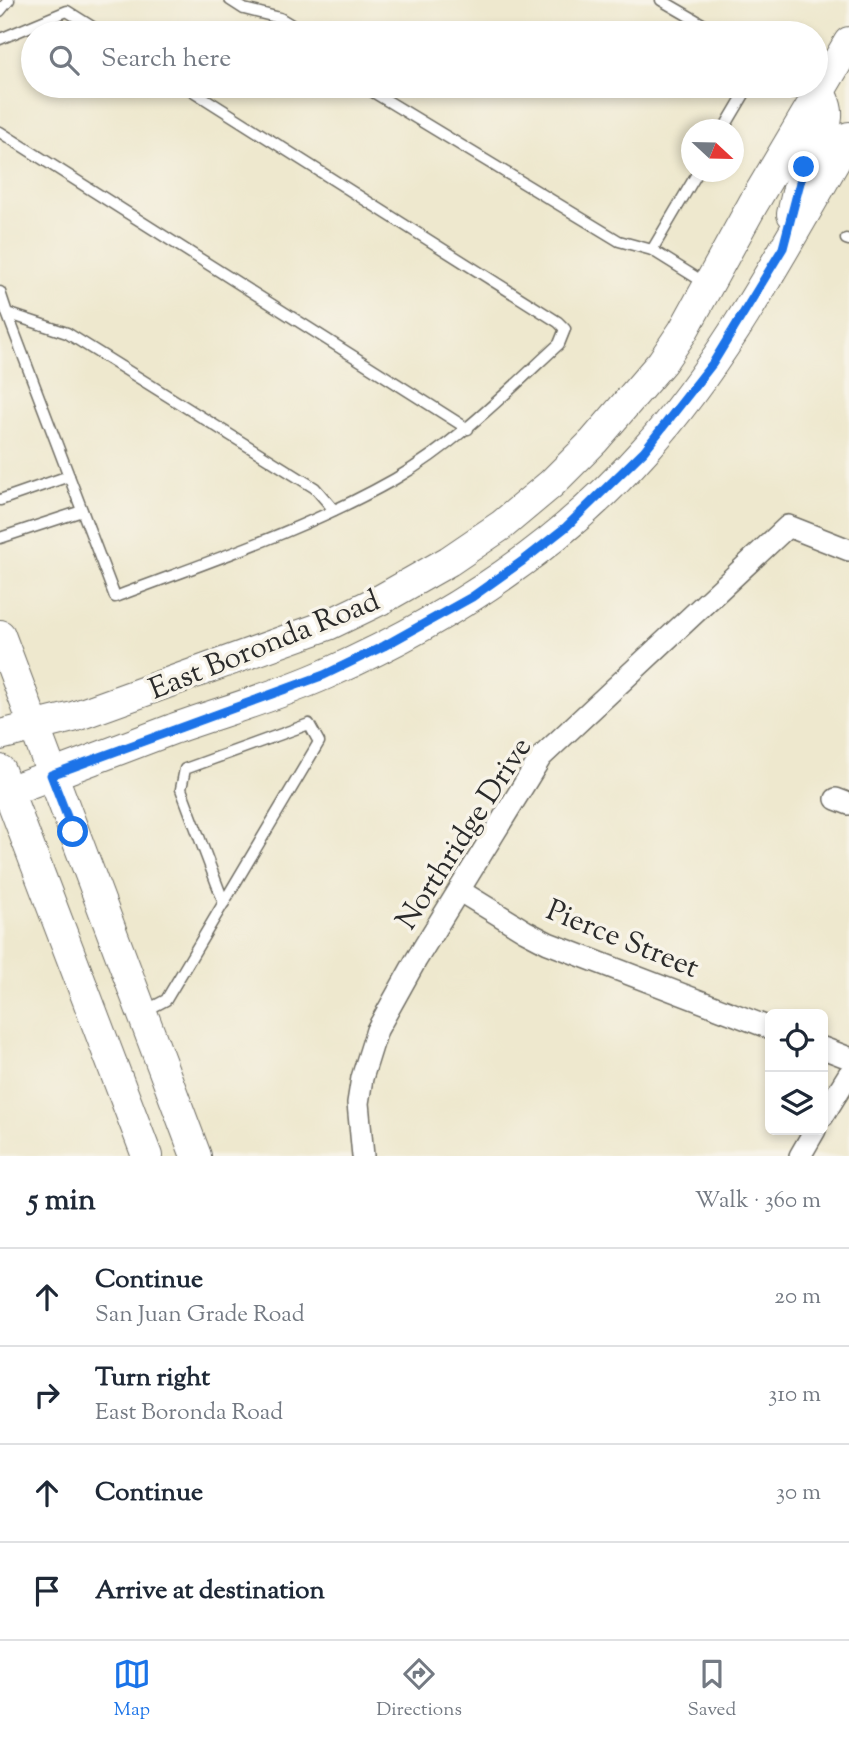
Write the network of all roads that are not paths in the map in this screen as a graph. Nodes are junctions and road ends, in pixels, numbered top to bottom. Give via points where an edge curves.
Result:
1 (9, 0) edge
2 (230, 0) edge
3 (661, 0) edge
4 (0, 11) edge
5 (43, 21) edge
6 (83, 21) edge
7 (285, 21) edge
8 (697, 21) edge
9 (21, 30) edge
10 (0, 39) edge
11 (849, 41) edge
12 (828, 70) edge
13 (204, 98) edge
14 (383, 98) edge
15 (742, 98) edge
16 (809, 98) edge
17 (823, 98) edge
18 (730, 119) edge
19 (0, 132) edge
20 (849, 136) edge
21 (692, 182) edge
22 (783, 248) junction
23 (652, 250) junction
24 (709, 285) junction
25 (0, 292) edge
26 (7, 313) junction
27 (468, 429) junction
28 (69, 476) junction
29 (0, 500) edge
30 (82, 510) junction
31 (334, 510) junction
32 (0, 538) edge
33 (849, 550) edge
34 (0, 635) edge
35 (34, 727) junction
36 (0, 735) edge
37 (51, 775) junction
38 (3, 785) edge
39 (460, 891) junction
40 (224, 903) junction
41 (141, 1013) junction
42 (765, 1026) edge
43 (828, 1050) edge
44 (849, 1058) edge
45 (849, 1074) edge
46 (828, 1108) edge
47 (812, 1135) edge
48 (147, 1156) edge
49 (196, 1156) edge
50 (363, 1156) edge
51 (800, 1156) edge

1 - 4 lane
2 - 7 lane
3 - 8 lane
5 - 6 lane via 67,11
9 - 10 lane
11 - 12 main road, East Boronda Road
13 - 27 lane via 565,329 559,344
14 - 23 lane via 619,241
15 - 18 lane
16 - 24 main road, East Boronda Road
17 - 22 main road via 829,113 827,124 804,167
19 - 27 lane
20 - 22 main road, East Boronda Road
21 - 23 lane
22 - 37 main road, East Boronda Road via 713,363 651,442 575,518 524,560 428,623 324,675
23 - 24 lane
24 - 35 main road, East Boronda Road via 662,362 594,442 502,525 449,561 328,625
25 - 26 lane
26 - 28 lane
26 - 31 lane via 67,333 315,488
27 - 31 lane via 396,478
28 - 29 lane
28 - 30 lane
30 - 31 lane via 115,597
30 - 32 lane
33 - 39 street, Northridge Drive via 788,526 541,757
34 - 35 main road
35 - 36 main road, East Boronda Road
35 - 37 main road
37 - 38 main road, East Boronda Road
37 - 41 main road
38 - 48 main road
39 - 42 street, Pierce Street via 548,943
39 - 50 street, Northridge Drive via 392,1001 369,1053 358,1103
40 - 40 lane via 181,789 185,769 309,724 319,742
40 - 41 lane via 166,1000
41 - 49 main road
43 - 44 street
45 - 46 street
47 - 51 street

